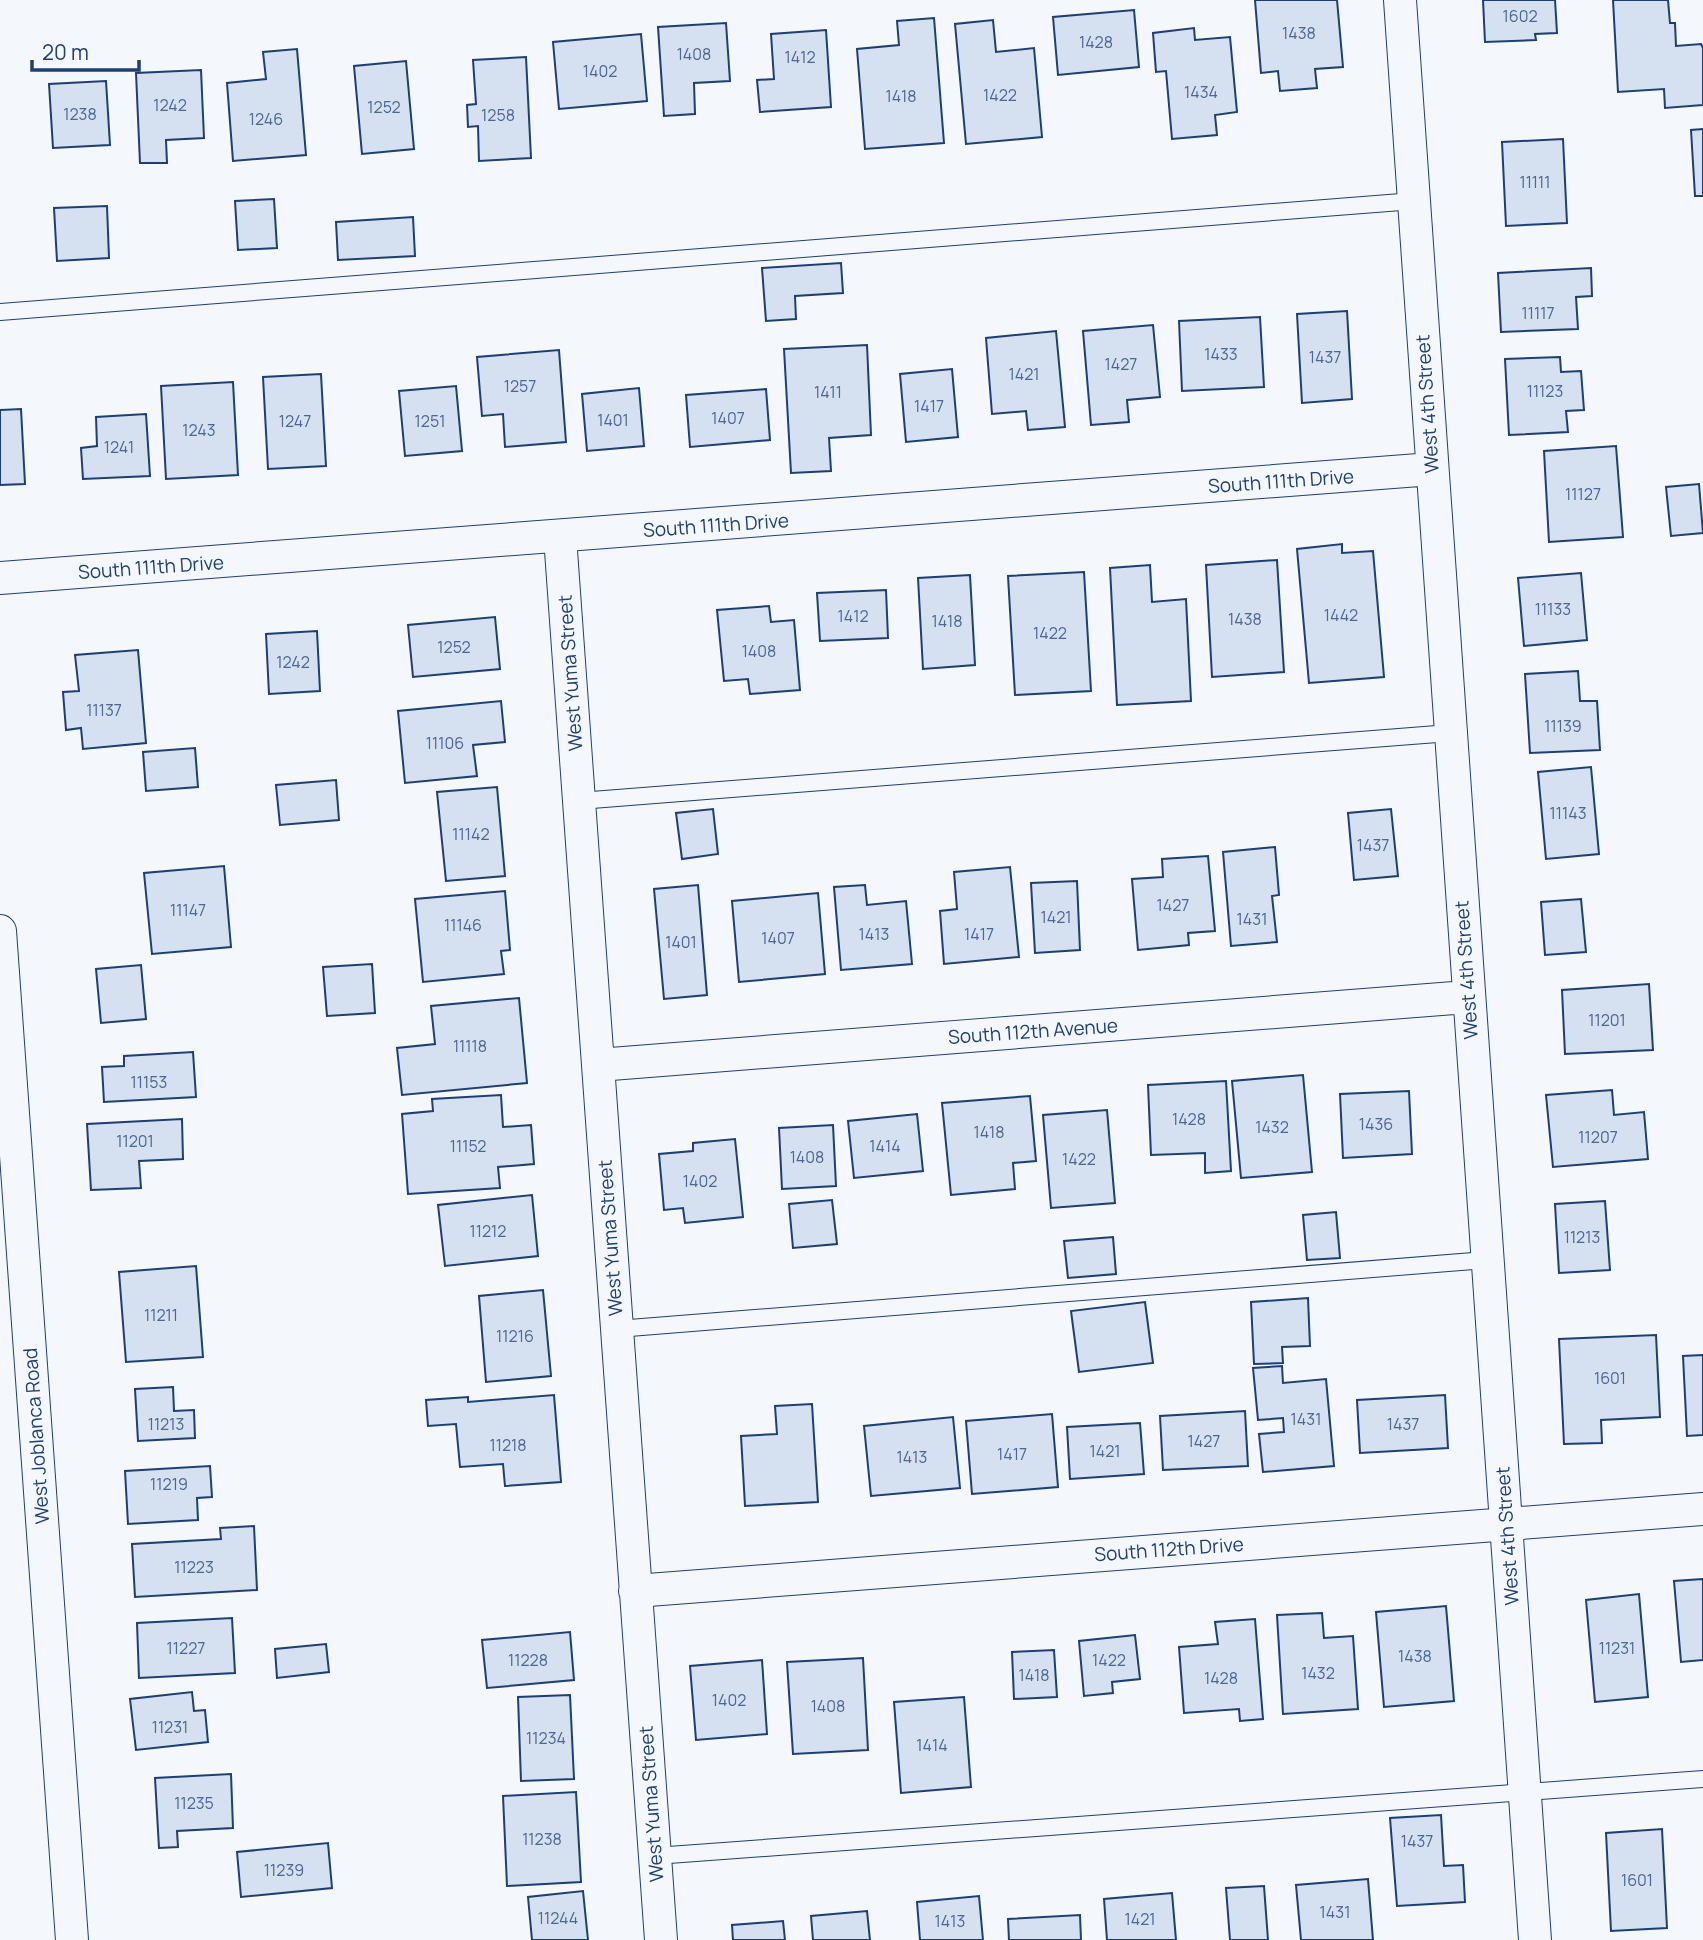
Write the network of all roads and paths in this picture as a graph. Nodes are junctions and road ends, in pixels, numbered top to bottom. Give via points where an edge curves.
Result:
1 (1399, 0) edge
2 (1414, 201) junction
3 (0, 312) edge
4 (1432, 469) junction
5 (560, 537) junction
6 (0, 578) edge
7 (1450, 733) junction
8 (579, 801) junction
9 (0, 931) edge
10 (1467, 997) junction
11 (598, 1065) junction
12 (1486, 1260) junction
13 (617, 1329) junction
14 (1703, 1509) edge
15 (1506, 1523) junction
16 (635, 1591) junction
17 (1703, 1779) edge
18 (1525, 1793) junction
19 (654, 1856) junction
20 (72, 1940) edge
21 (661, 1940) edge
22 (1535, 1940) edge

1 - 2 street, West 4th Street
2 - 3 lane
2 - 4 street, West 4th Street
4 - 5 street, South 111th Drive
4 - 7 street, West 4th Street
5 - 6 street, South 111th Drive
5 - 8 street, West Yuma Street
7 - 8 lane
7 - 10 street, West 4th Street
8 - 11 street, West Yuma Street
9 - 20 street, West Joblanca Road
10 - 11 street, South 112th Avenue
10 - 12 street, West 4th Street
11 - 13 street, West Yuma Street
12 - 13 lane
12 - 15 street, West 4th Street
13 - 16 street, West Yuma Street
14 - 15 street, South 112th Drive
15 - 16 street, South 112th Drive
15 - 18 street, West 4th Street
16 - 19 street, West Yuma Street
17 - 18 lane
18 - 19 lane
18 - 22 street, West 4th Street
19 - 21 street, West Yuma Street

